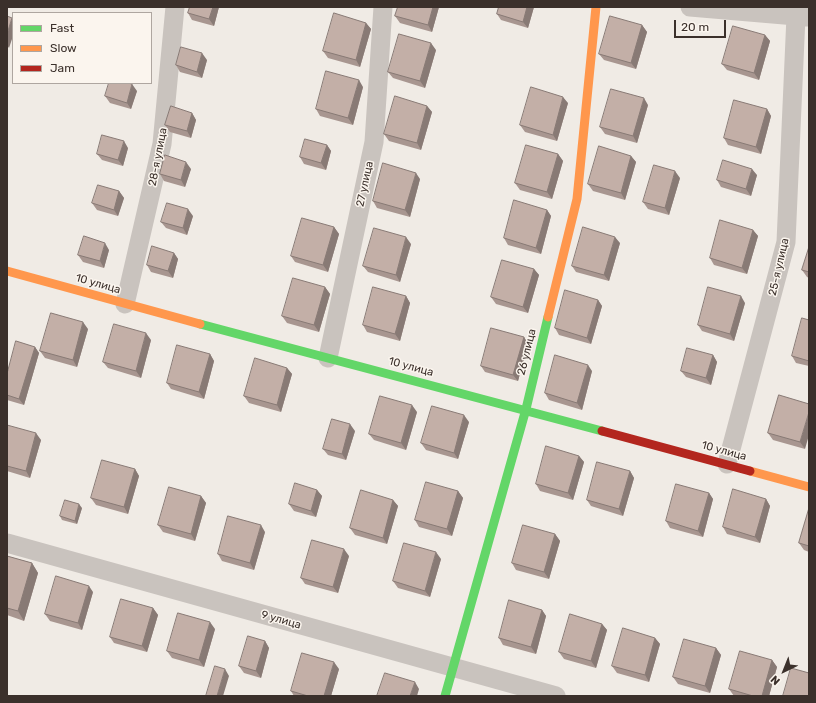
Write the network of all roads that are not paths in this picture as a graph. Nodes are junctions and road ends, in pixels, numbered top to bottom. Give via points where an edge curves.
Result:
1 (175, 7) edge
2 (383, 7) edge
3 (596, 7) edge
4 (690, 7) edge
5 (802, 16) edge
6 (7, 271) edge
7 (125, 304) junction
8 (328, 358) junction
9 (526, 409) junction
10 (728, 464) junction
11 (809, 487) edge
12 (7, 543) edge
13 (453, 669) junction
14 (445, 696) edge
15 (556, 696) edge

1 - 7 street, 28-я улица via 162,144
2 - 8 street, 27 улица via 374,142
3 - 9 street, 26 улица via 577,199
4 - 5 street
5 - 10 street, 25-я улица via 786,242
6 - 7 street, 10 улица
7 - 8 street, 10 улица
8 - 9 street, 10 улица
9 - 10 street, 10 улица
9 - 13 street, 26 улица
10 - 11 street, 10 улица
12 - 13 street, 9 улица
13 - 14 street, 26 улица
13 - 15 street, 9 улица

